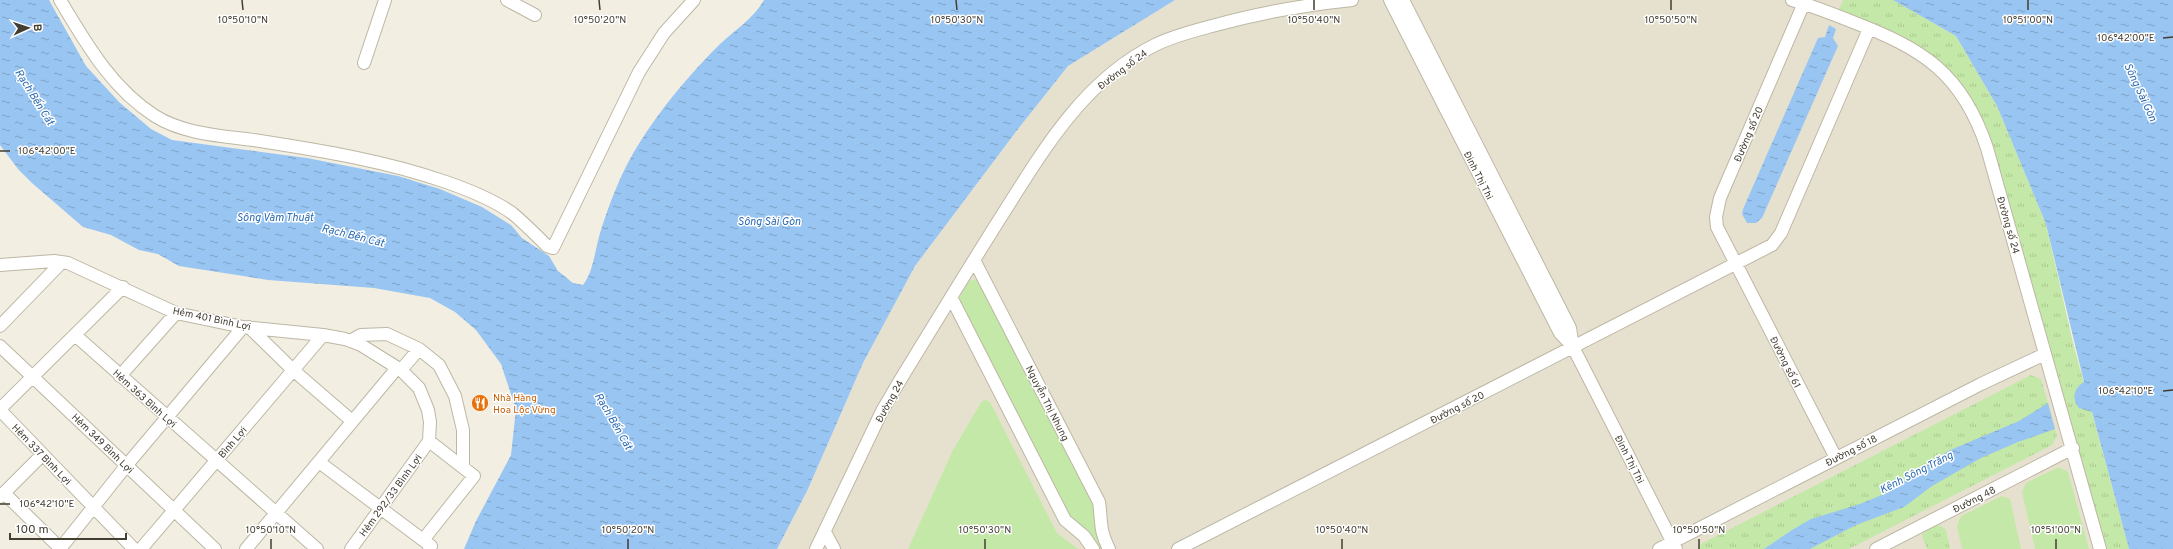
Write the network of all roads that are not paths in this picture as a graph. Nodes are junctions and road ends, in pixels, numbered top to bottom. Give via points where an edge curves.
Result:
1 (60, 0) edge
2 (507, 0) edge
3 (694, 0) edge
4 (1352, 0) edge
5 (1390, 0) edge
6 (1403, 0) edge
7 (380, 2) edge
8 (1798, 2) edge
9 (535, 15) dead end
10 (1869, 29) junction
11 (364, 63) dead end
12 (974, 260) junction
13 (62, 262) junction
14 (0, 265) edge
15 (1736, 265) junction
16 (123, 287) junction
17 (951, 297) junction
18 (176, 313) junction
19 (0, 326) edge
20 (246, 327) junction
21 (75, 335) junction
22 (323, 335) junction
23 (350, 341) junction
24 (0, 346) edge
25 (1573, 347) junction
26 (419, 349) junction
27 (2045, 354) junction
28 (399, 369) junction
29 (293, 370) junction
30 (32, 376) junction
31 (120, 376) junction
32 (0, 410) edge
33 (167, 417) junction
34 (352, 421) junction
35 (428, 441) junction
36 (2073, 448) junction
37 (42, 455) junction
38 (1836, 458) junction
39 (215, 461) junction
40 (319, 462) junction
41 (126, 466) junction
42 (463, 467) junction
43 (2, 495) edge
44 (93, 507) junction
45 (381, 509) junction
46 (173, 510) junction
47 (276, 513) junction
48 (825, 532) junction
49 (428, 545) edge
50 (1674, 546) edge
51 (60, 548) edge
52 (134, 549) edge
53 (141, 549) edge
54 (215, 549) edge
55 (246, 549) edge
56 (317, 549) edge
57 (351, 549) edge
58 (816, 549) edge
59 (834, 549) edge
60 (1093, 549) edge
61 (1109, 549) edge
62 (1178, 549) edge
63 (1659, 549) edge
64 (1876, 549) edge
65 (2100, 549) edge

1 - 3 street via 99,62 116,83 135,102 166,122 191,130 348,155 428,176 471,191 512,213 547,246 553,248 639,72 664,33
2 - 9 street
4 - 12 street, Đường số 24 via 1257,14 1156,44 1135,56 1086,97 1054,134
5 - 25 street, Đinh Thị Thi via 1560,333
6 - 25 street, Đinh Thị Thi via 1570,328
7 - 11 street
8 - 10 street, Đường số 24
8 - 15 street, Đường số 20 via 1717,208 1717,227
10 - 15 street, Đường số 20 via 1781,233 1772,245
10 - 27 street, Đường số 24 via 1905,44 1934,64 1958,89 1976,118 1987,148
12 - 17 street, Đường 24
12 - 61 street, Nguyễn Thị Nhung via 1099,502 1100,526
13 - 14 street
13 - 16 street, Hẻm 401 Bình Lợi
13 - 19 street
15 - 25 street, Đường số 20
15 - 38 street, Đường số 61
16 - 18 street, Hẻm 401 Bình Lợi
16 - 21 street
17 - 48 street, Đường 24 via 882,411
17 - 60 street via 1065,520 1084,536
18 - 20 street, Hẻm 401 Bình Lợi
18 - 31 street
20 - 22 street, Hẻm 401 Bình Lợi
20 - 29 street
20 - 33 street
21 - 30 street
21 - 31 street, Hẻm 363 Bình Lợi
22 - 23 street, Hẻm 401 Bình Lợi
22 - 29 street, Bình Lợi
23 - 26 street via 361,336 387,334
23 - 28 street
24 - 30 street, Hẻm 349 Bình Lợi
25 - 50 street, Đinh Thị Thi
25 - 62 street, Đường số 20
26 - 28 street
26 - 42 street via 439,365 455,396 463,430
27 - 36 street, Đường số 24
27 - 38 street, Đường số 18
28 - 34 street
28 - 35 street via 419,388 425,399 430,422
29 - 34 street
29 - 39 street, Bình Lợi
30 - 32 street
30 - 41 street, Hẻm 349 Bình Lợi
31 - 33 street, Hẻm 363 Bình Lợi
32 - 37 street, Hẻm 337 Bình Lợi
33 - 39 street, Hẻm 363 Bình Lợi
33 - 41 street
34 - 40 street
35 - 42 street
35 - 45 street, Hẻm 292/33 Bình Lợi
36 - 64 street, Đường 48
36 - 65 street, Đường số 24
37 - 43 street
37 - 44 street, Hẻm 337 Bình Lợi
38 - 50 street, Đường số 18
39 - 46 street, Bình Lợi
39 - 47 street, Hẻm 363 Bình Lợi
40 - 45 street
40 - 47 street
41 - 44 street
41 - 46 street, Hẻm 349 Bình Lợi
42 - 49 street via 474,476
43 - 51 street
44 - 51 street
44 - 52 street, Hẻm 337 Bình Lợi
45 - 49 street
45 - 57 street, Hẻm 292/33 Bình Lợi
46 - 53 street, Bình Lợi
46 - 54 street, Hẻm 349 Bình Lợi
47 - 55 street
47 - 56 street, Hẻm 363 Bình Lợi
48 - 58 street, Đường 24
48 - 59 street
50 - 63 street, Đường số 18

